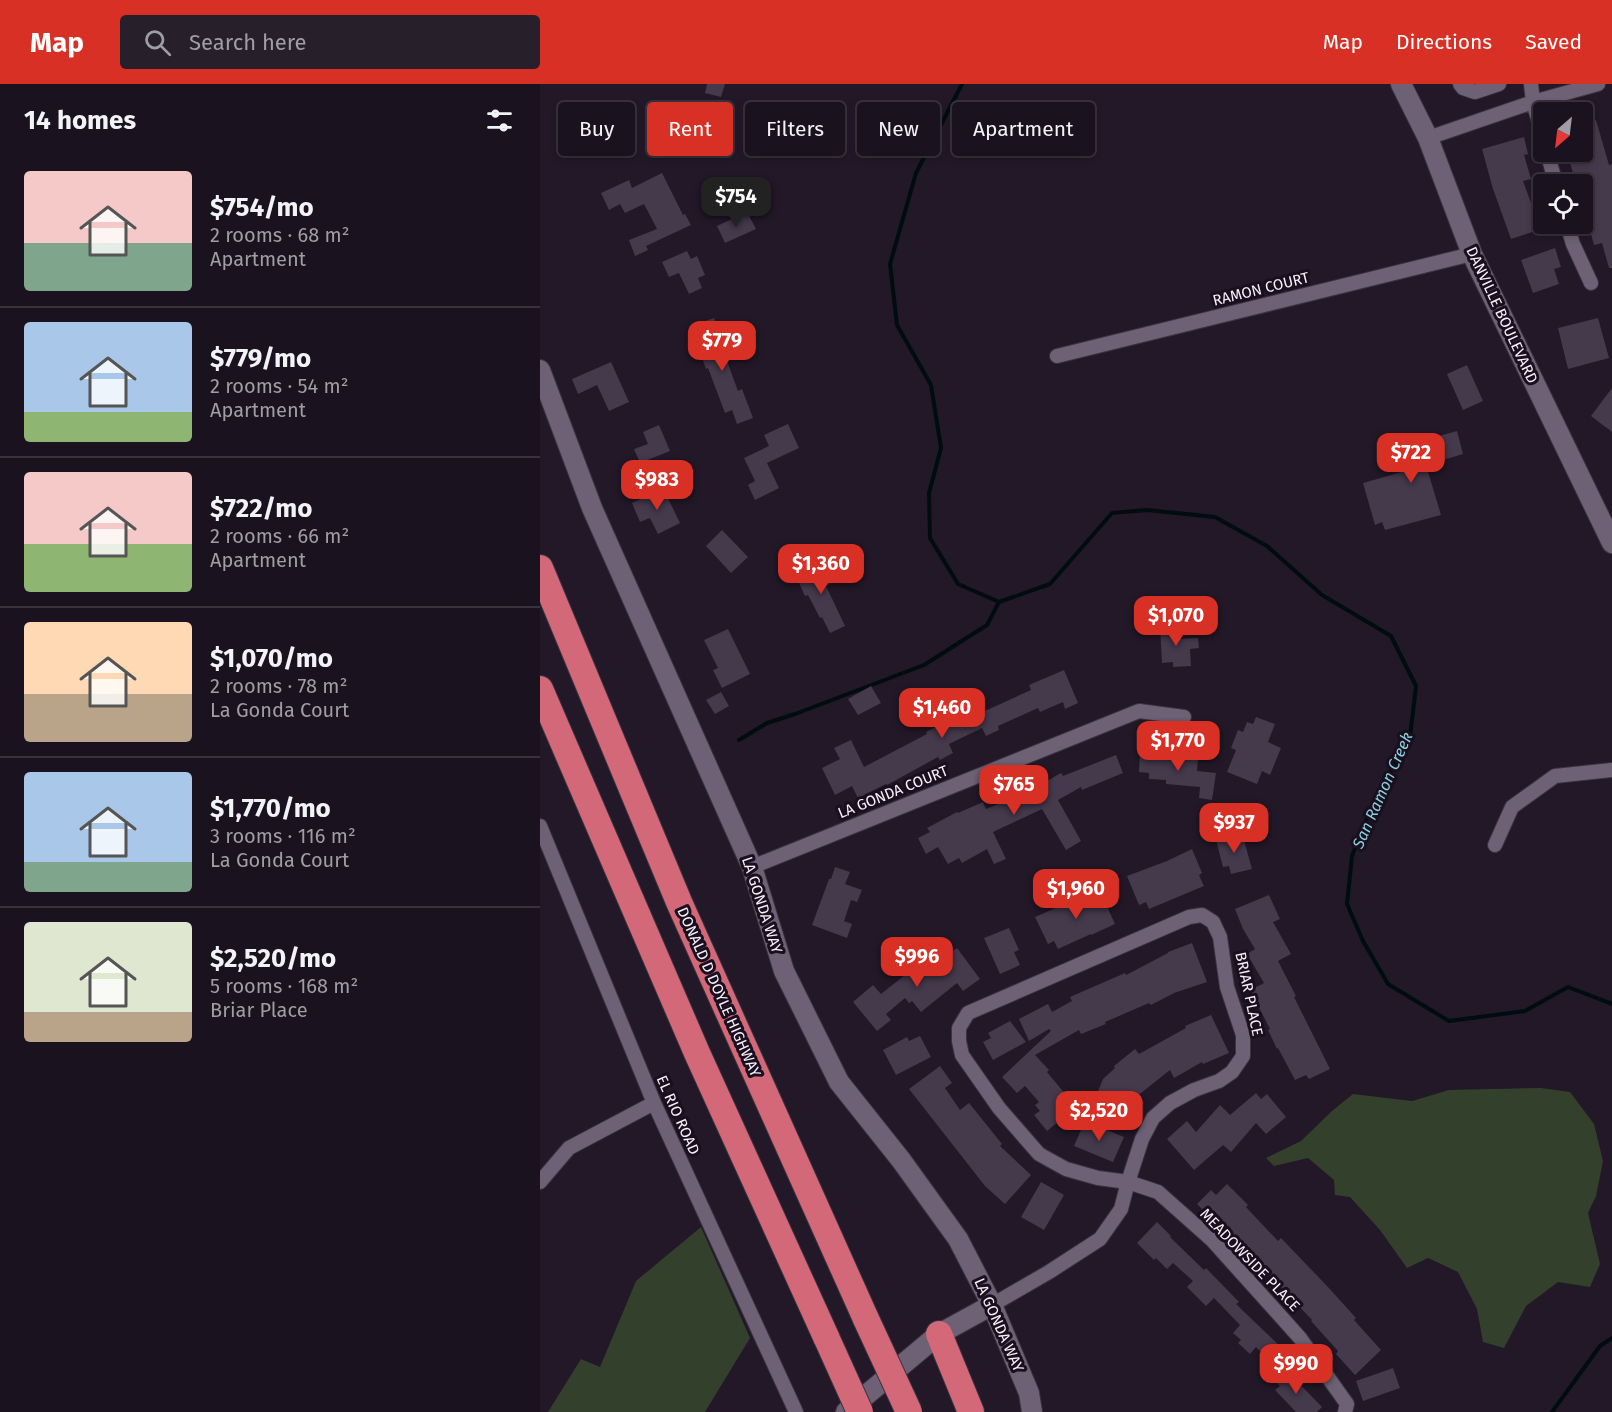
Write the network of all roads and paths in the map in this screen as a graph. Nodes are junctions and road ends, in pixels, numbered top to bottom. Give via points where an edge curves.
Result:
1 (1401, 84) edge
2 (1460, 84) edge
3 (1499, 84) edge
4 (1531, 84) edge
5 (1598, 84) edge
6 (1533, 102) junction
7 (1428, 138) junction
8 (1570, 234) edge
9 (1472, 254) junction
10 (1591, 283) dead end
11 (1057, 356) dead end
12 (540, 370) edge
13 (1612, 543) edge
14 (540, 568) edge
15 (540, 689) edge
16 (1184, 717) dead end
17 (1612, 770) edge
18 (540, 826) edge
19 (1495, 845) dead end
20 (752, 867) junction
21 (654, 1103) junction
22 (540, 1182) edge
23 (1128, 1182) junction
24 (992, 1305) junction
25 (939, 1334) junction
26 (796, 1412) edge
27 (846, 1412) edge
28 (860, 1412) edge
29 (909, 1412) edge
30 (971, 1412) edge
31 (1032, 1412) edge
32 (1346, 1412) edge

1 - 7 street, DANVILLE BOULEVARD
2 - 3 street via 1475,92
4 - 6 street
5 - 6 street
6 - 7 street
7 - 9 street, DANVILLE BOULEVARD
8 - 10 street
9 - 11 street, RAMON COURT
9 - 13 street, DANVILLE BOULEVARD
12 - 20 street, LA GONDA WAY via 592,508
14 - 29 highway, DONALD D DOYLE HIGHWAY, bridge via 679,902
15 - 28 highway, bridge via 688,1033
16 - 20 street, LA GONDA COURT via 1139,711
17 - 19 street via 1555,776 1512,807
18 - 21 street, EL RIO ROAD
20 - 24 street, LA GONDA WAY via 784,971 840,1082 958,1239
21 - 22 street via 569,1148
21 - 26 street, EL RIO ROAD
23 - 23 street, BRIAR PLACE via 1142,1138 1154,1118 1170,1103 1219,1081 1244,1056 1243,1035 1227,987 1220,937 1213,922 1202,915 1189,916 983,1006 968,1013 959,1028 962,1055 999,1108 1039,1154 1066,1169
23 - 24 street via 1121,1209 1100,1239
23 - 32 street, MEADOWSIDE PLACE via 1158,1192 1212,1240 1300,1338 1347,1404
24 - 25 street
24 - 31 street, LA GONDA WAY via 1029,1393
25 - 27 street
25 - 30 highway

